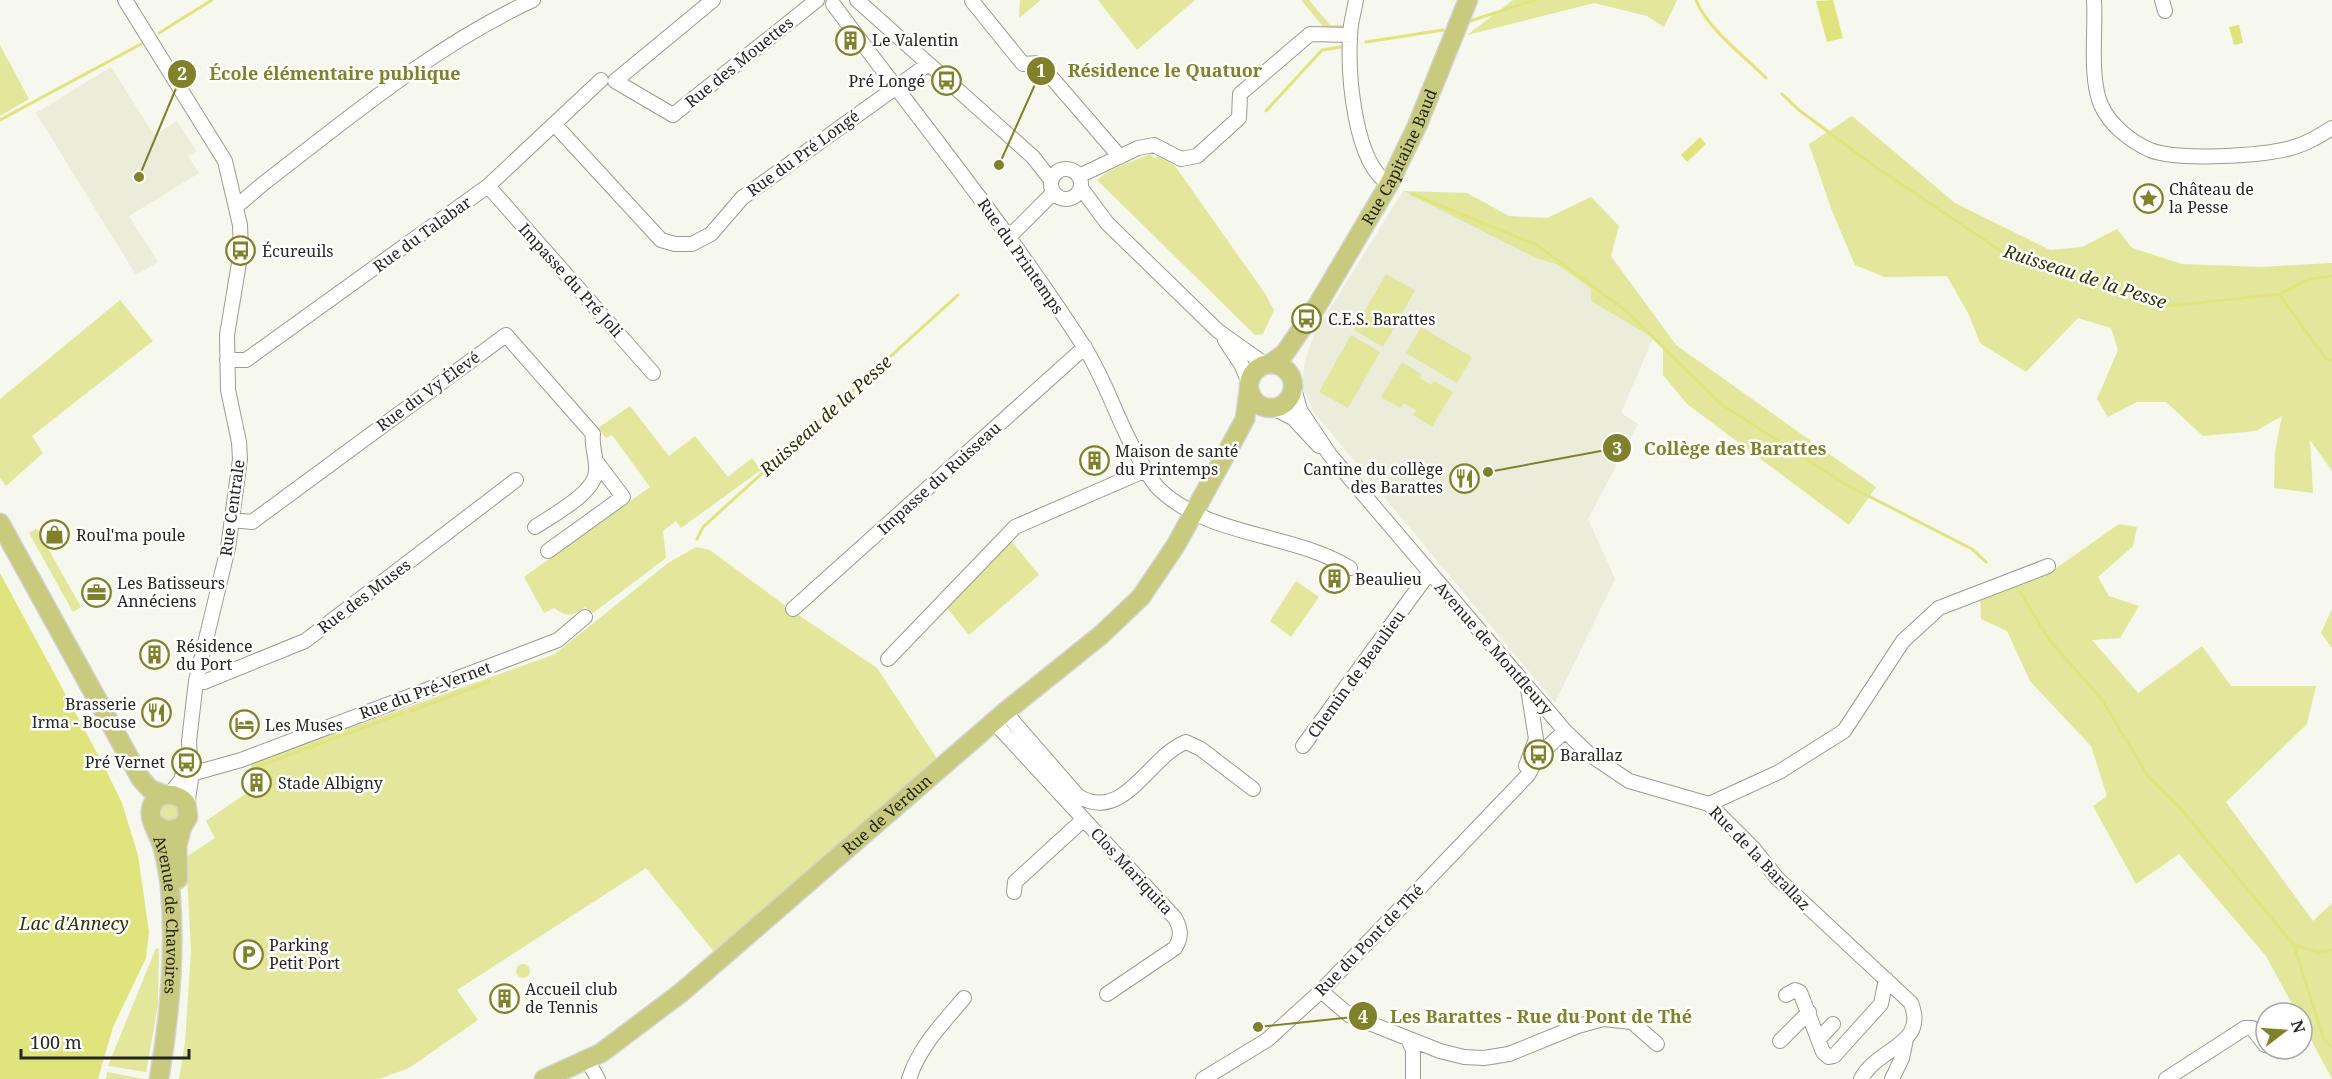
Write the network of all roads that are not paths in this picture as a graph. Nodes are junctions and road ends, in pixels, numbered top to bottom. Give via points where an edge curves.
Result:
1 (125, 0) edge
2 (533, 0) edge
3 (713, 0) edge
4 (817, 0) edge
5 (857, 0) edge
6 (1356, 0) edge
7 (1468, 0) edge
8 (2094, 0) edge
9 (972, 1) edge
10 (833, 4) dead end
11 (1350, 31) junction
12 (927, 65) junction
13 (601, 80) dead end
14 (895, 87) junction
15 (556, 126) junction
16 (2332, 128) edge
17 (1033, 156) junction
18 (1120, 157) junction
19 (1064, 169) junction
20 (1389, 184) junction
21 (488, 186) junction
22 (1052, 187) junction
23 (1077, 188) junction
24 (236, 200) junction
25 (1010, 236) junction
26 (1317, 306) junction
27 (1218, 331) junction
28 (1085, 347) junction
29 (227, 360) junction
30 (1268, 364) junction
31 (653, 373) dead end
32 (1292, 382) junction
33 (1249, 386) junction
34 (1271, 408) junction
35 (1330, 455) junction
36 (596, 461) junction
37 (1146, 470) junction
38 (516, 480) dead end
39 (1194, 512) junction
40 (232, 520) junction
41 (0, 523) edge
42 (536, 527) dead end
43 (548, 551) dead end
44 (2048, 566) dead end
45 (1350, 568) dead end
46 (1429, 573) junction
47 (793, 609) dead end
48 (585, 617) dead end
49 (888, 659) dead end
50 (196, 681) junction
51 (1527, 687) junction
52 (1000, 717) junction
53 (1565, 731) junction
54 (119, 738) junction
55 (1536, 739) junction
56 (1551, 745) junction
57 (1580, 745) junction
58 (1303, 746) dead end
59 (188, 757) junction
60 (221, 764) junction
61 (191, 774) junction
62 (1519, 782) junction
63 (1252, 789) dead end
64 (167, 794) junction
65 (1709, 804) junction
66 (187, 806) junction
67 (153, 819) junction
68 (1084, 819) junction
69 (182, 827) junction
70 (1014, 892) dead end
71 (1886, 979) junction
72 (1321, 992) junction
73 (1107, 994) dead end
74 (1786, 995) dead end
75 (964, 998) dead end
76 (1809, 1012) junction
77 (1833, 1024) dead end
78 (2254, 1031) edge
79 (1408, 1039) junction
80 (1819, 1039) junction
81 (1906, 1039) junction
82 (1780, 1041) dead end
83 (1657, 1044) dead end
84 (587, 1060) junction
85 (159, 1079) edge
86 (168, 1079) edge
87 (544, 1079) edge
88 (598, 1079) edge
89 (909, 1079) edge
90 (1203, 1079) edge
91 (1413, 1079) edge
92 (1860, 1079) edge
93 (1892, 1079) edge
94 (2166, 1079) edge

1 - 24 street, Rue Centrale via 225,161
2 - 24 street via 476,27 441,50
3 - 4 street, Rue des Mouettes via 615,81 673,115
5 - 12 street
6 - 11 street
7 - 20 main road, Rue Capitaine Baud
8 - 16 street via 2098,98 2114,125 2141,145 2176,154 2271,153 2304,144
9 - 18 street via 1023,64 1039,63
10 - 14 street, Rue du Printemps
11 - 18 street via 1310,34 1240,94 1239,118 1197,156 1180,159 1154,145
11 - 20 street via 1353,97 1360,133 1372,166
12 - 14 street, Rue du Pré Longé
12 - 17 street
13 - 15 street, Rue du Talabar
14 - 15 street, Rue du Pré Longé via 742,198 711,234 692,244 661,240
14 - 25 street, Rue du Printemps
15 - 21 street, Rue du Talabar
17 - 19 street
17 - 22 street
18 - 23 street
19 - 22 street via 1054,175
19 - 23 street via 1074,172
20 - 26 main road, Rue Capitaine Baud
21 - 29 street, Rue du Talabar via 246,360
21 - 31 street, Impasse du Pré Joli
22 - 23 street via 1065,200
22 - 25 street
23 - 27 street via 1107,223
24 - 29 street, Rue Centrale via 241,251 229,313
25 - 28 street, Rue du Printemps
26 - 30 main road, Rue Capitaine Baud via 1285,353
26 - 32 main road, Rue Capitaine Baud via 1297,356
27 - 30 street
27 - 33 street via 1235,354
28 - 37 street, Rue du Printemps
28 - 47 street, Impasse du Ruisseau
29 - 40 street, Rue Centrale via 240,459
30 - 32 main road via 1286,370
30 - 33 main road via 1257,369
32 - 34 main road via 1287,400
32 - 35 street, Avenue de Montfleury via 1300,410
33 - 34 main road via 1254,399
33 - 39 main road, Rue de Verdun via 1245,419
34 - 35 street, Avenue de Montfleury via 1293,418
34 - 39 main road, Rue de Verdun via 1257,417 1206,500
35 - 46 street, Avenue de Montfleury
36 - 40 street, Rue du Vy Élevé via 591,446 593,434 506,335 252,522
36 - 42 street via 596,473 588,490
36 - 43 street via 623,497
37 - 39 street, Rue du Printemps via 1157,488
37 - 49 street via 1015,527
38 - 50 street, Rue des Muses via 305,641 204,682
39 - 45 street via 1241,530 1296,543
39 - 52 main road, Rue de Verdun via 1140,597 1101,635
40 - 50 street, Rue Centrale
41 - 54 main road
44 - 65 street via 1939,608 1903,641 1844,731 1779,772
46 - 51 street, Avenue de Montfleury
46 - 58 street, Chemin de Beaulieu
48 - 60 street, Rue du Pré-Vernet via 558,640 241,760
50 - 59 street, Rue Centrale
51 - 53 street, Avenue de Montfleury
51 - 55 street
52 - 63 street via 1087,801 1122,797 1186,742
52 - 68 street, Clos Mariquita
52 - 84 main road, Rue de Verdun via 682,992
53 - 55 street via 1550,729
53 - 56 street, Rue du Pont de Thé
53 - 57 street, Rue de la Barallaz
54 - 64 main road via 145,784
54 - 67 main road, Avenue de Chavoires via 129,773
55 - 62 street, Rue du Pont de Thé
56 - 57 street
56 - 62 street, Rue du Pont de Thé
57 - 65 street, Rue de la Barallaz via 1629,781
59 - 60 street
59 - 61 street, Rue Centrale
59 - 64 street, Rue Centrale via 181,780
60 - 61 street, Rue du Pré-Vernet
61 - 66 street, Rue Centrale
62 - 72 street, Rue du Pont de Thé
64 - 66 main road via 179,796
64 - 67 main road via 154,802
65 - 71 street, Rue de la Barallaz via 1754,849 1776,878
66 - 69 main road via 188,817
67 - 69 main road via 166,831
67 - 85 main road, Avenue de Chavoires via 169,881 172,961 170,1014
68 - 70 street, Clos Mariquita via 1015,882
68 - 73 street, Clos Mariquita via 1175,918 1181,939 1175,948
69 - 86 main road, Avenue de Chavoires via 177,853 180,994
71 - 80 street via 1881,1004 1840,1052 1828,1057
71 - 81 street, Rue de la Barallaz via 1911,1003 1915,1014 1913,1031
72 - 79 street via 1349,1015
72 - 90 street, Rue du Pont de Thé via 1267,1040
74 - 76 street via 1795,990 1800,992
75 - 89 street via 934,1033 913,1065
76 - 80 street
76 - 82 street
77 - 80 street
78 - 94 street via 2245,1028
79 - 83 street via 1464,1057 1484,1058 1509,1054 1578,1026 1620,1019 1632,1022
79 - 91 street
81 - 92 street via 1876,1059
81 - 93 street
84 - 87 main road, Rue de Verdun
84 - 88 street

